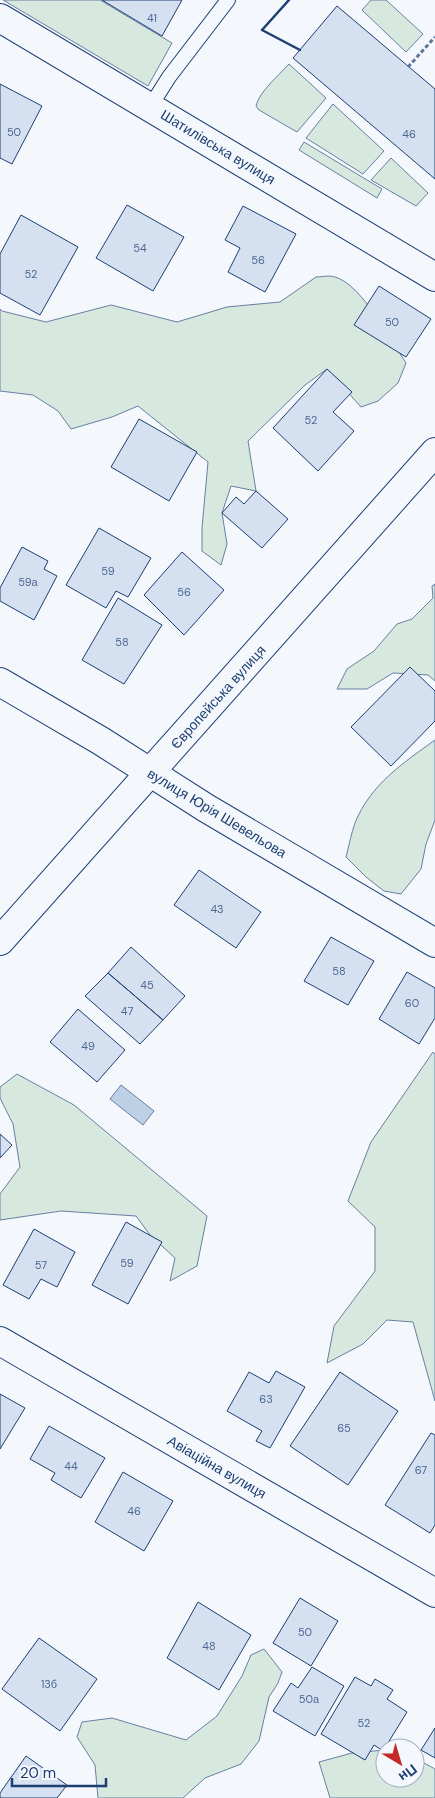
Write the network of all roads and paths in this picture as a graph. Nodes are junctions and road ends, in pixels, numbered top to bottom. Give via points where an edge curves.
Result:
1 (228, 0) edge
2 (0, 18) edge
3 (435, 37) edge
4 (408, 66) dead end
5 (150, 107) junction
6 (435, 277) edge
7 (435, 452) edge
8 (0, 682) edge
9 (150, 773) junction
10 (0, 941) edge
11 (435, 943) edge
12 (0, 1341) edge
13 (435, 1593) edge

1 - 5 lane
2 - 5 street, Шатилівська вулиця
3 - 4 path
5 - 6 street, Шатилівська вулиця
7 - 9 street, Європейська вулиця
8 - 9 street, вулиця Юрія Шевельова
9 - 10 street, Європейська вулиця
9 - 11 street, вулиця Юрія Шевельова
12 - 13 street, Авіаційна вулиця

